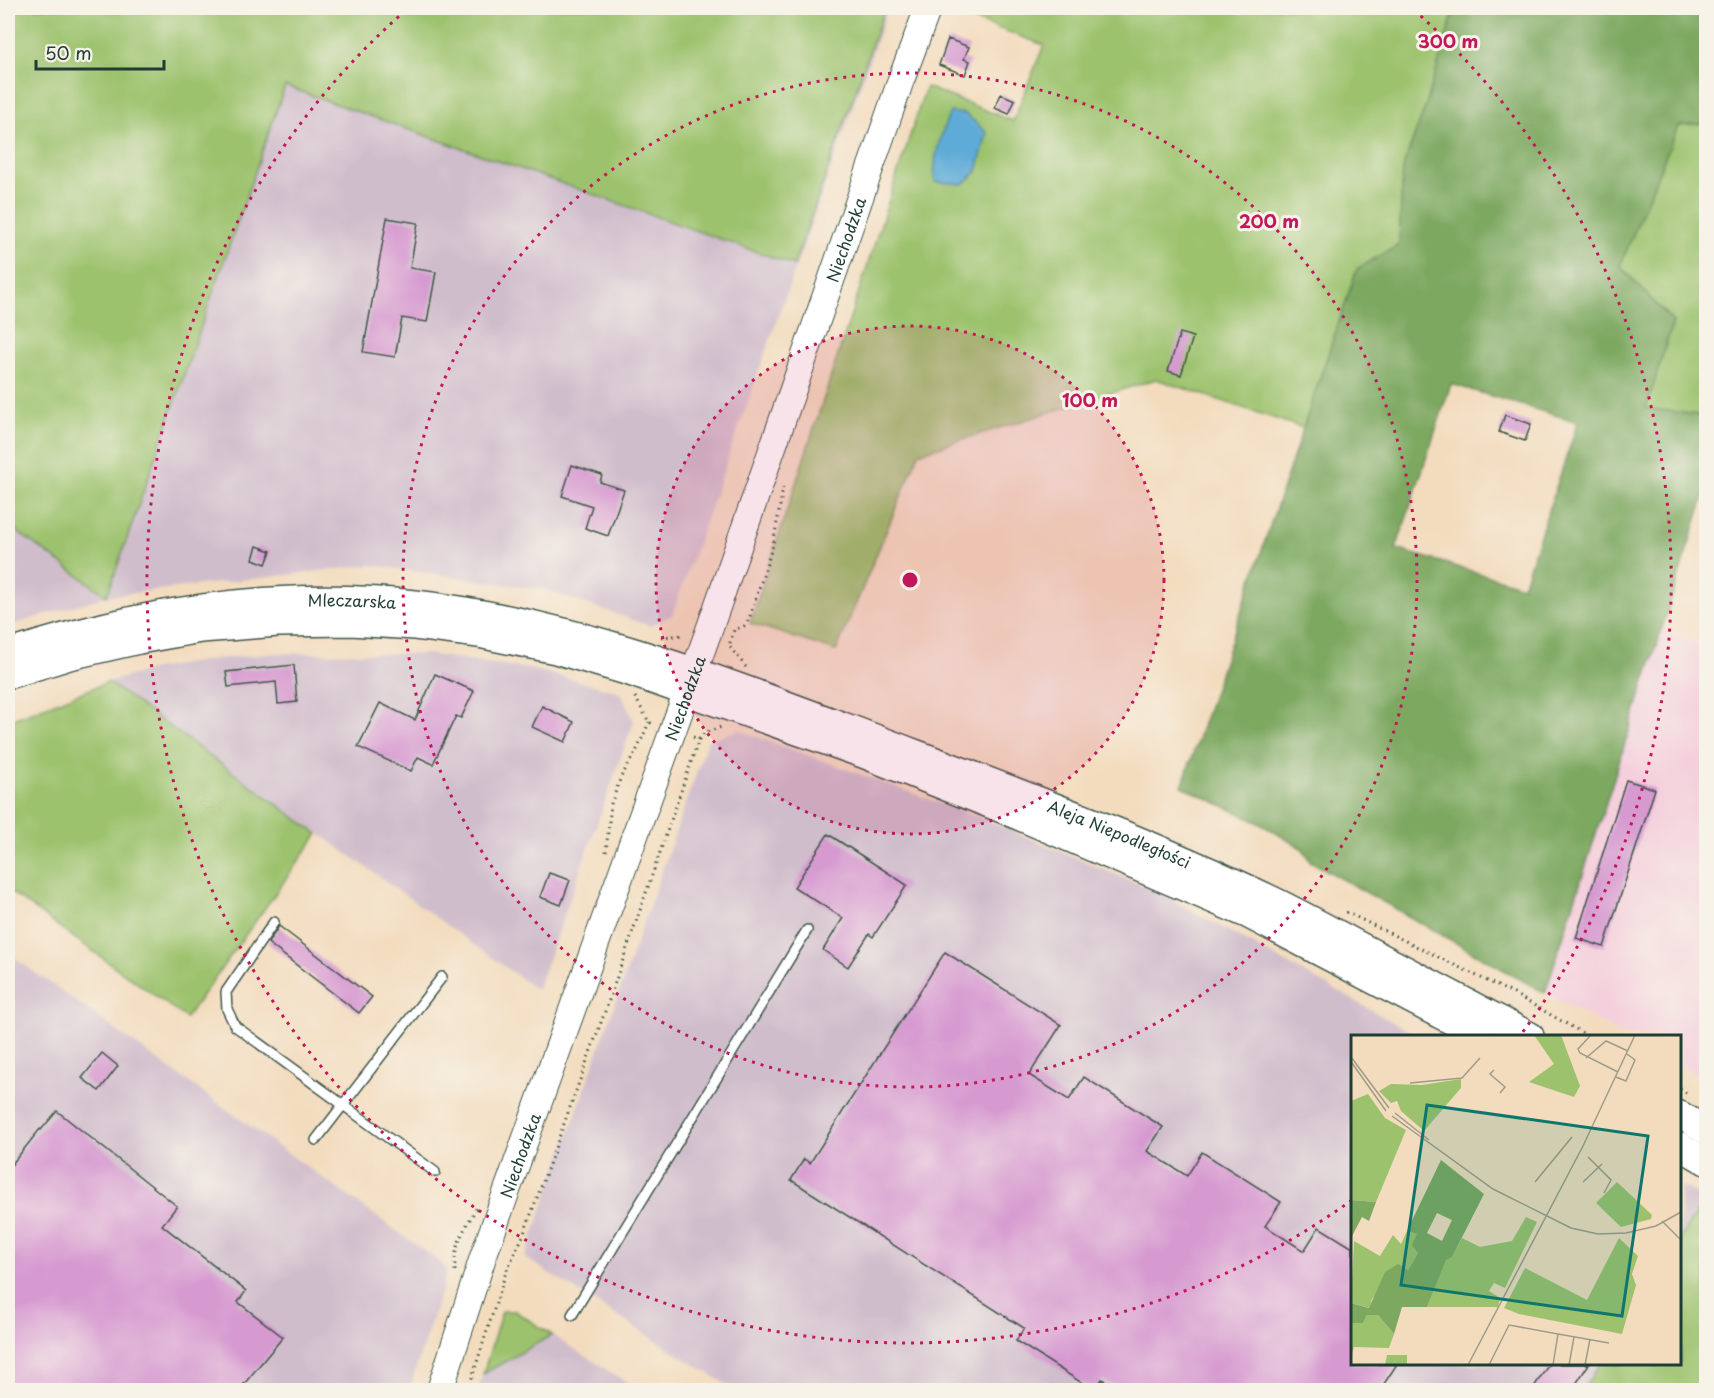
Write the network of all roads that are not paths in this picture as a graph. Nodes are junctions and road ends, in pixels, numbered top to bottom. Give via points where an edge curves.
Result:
1 (928, 8) edge
2 (8, 654) edge
3 (8, 675) edge
4 (689, 682) junction
5 (274, 922) dead end
6 (807, 930) dead end
7 (442, 977) dead end
8 (1479, 1035) edge
9 (1528, 1035) edge
10 (344, 1105) junction
11 (1681, 1116) edge
12 (1707, 1130) edge
13 (316, 1140) dead end
14 (1681, 1147) edge
15 (1707, 1161) edge
16 (435, 1172) dead end
17 (572, 1315) dead end
18 (440, 1390) edge

1 - 4 street, Niechodzka
2 - 4 main road, Mleczarska via 62,636 139,618 272,601 350,600 416,604 537,626 635,652
3 - 4 main road, Mleczarska via 89,651 201,629 351,622 490,636 630,672
4 - 8 main road, Aleja Niepodległości via 736,711 863,754 1002,809 1247,914
4 - 9 main road, Aleja Niepodległości via 767,697 1122,832 1274,901
4 - 18 street, Niechodzka via 483,1257
5 - 10 lane via 226,992 227,1009 235,1026
6 - 17 lane
7 - 10 lane
10 - 13 lane
10 - 16 lane
11 - 12 main road
14 - 15 main road

